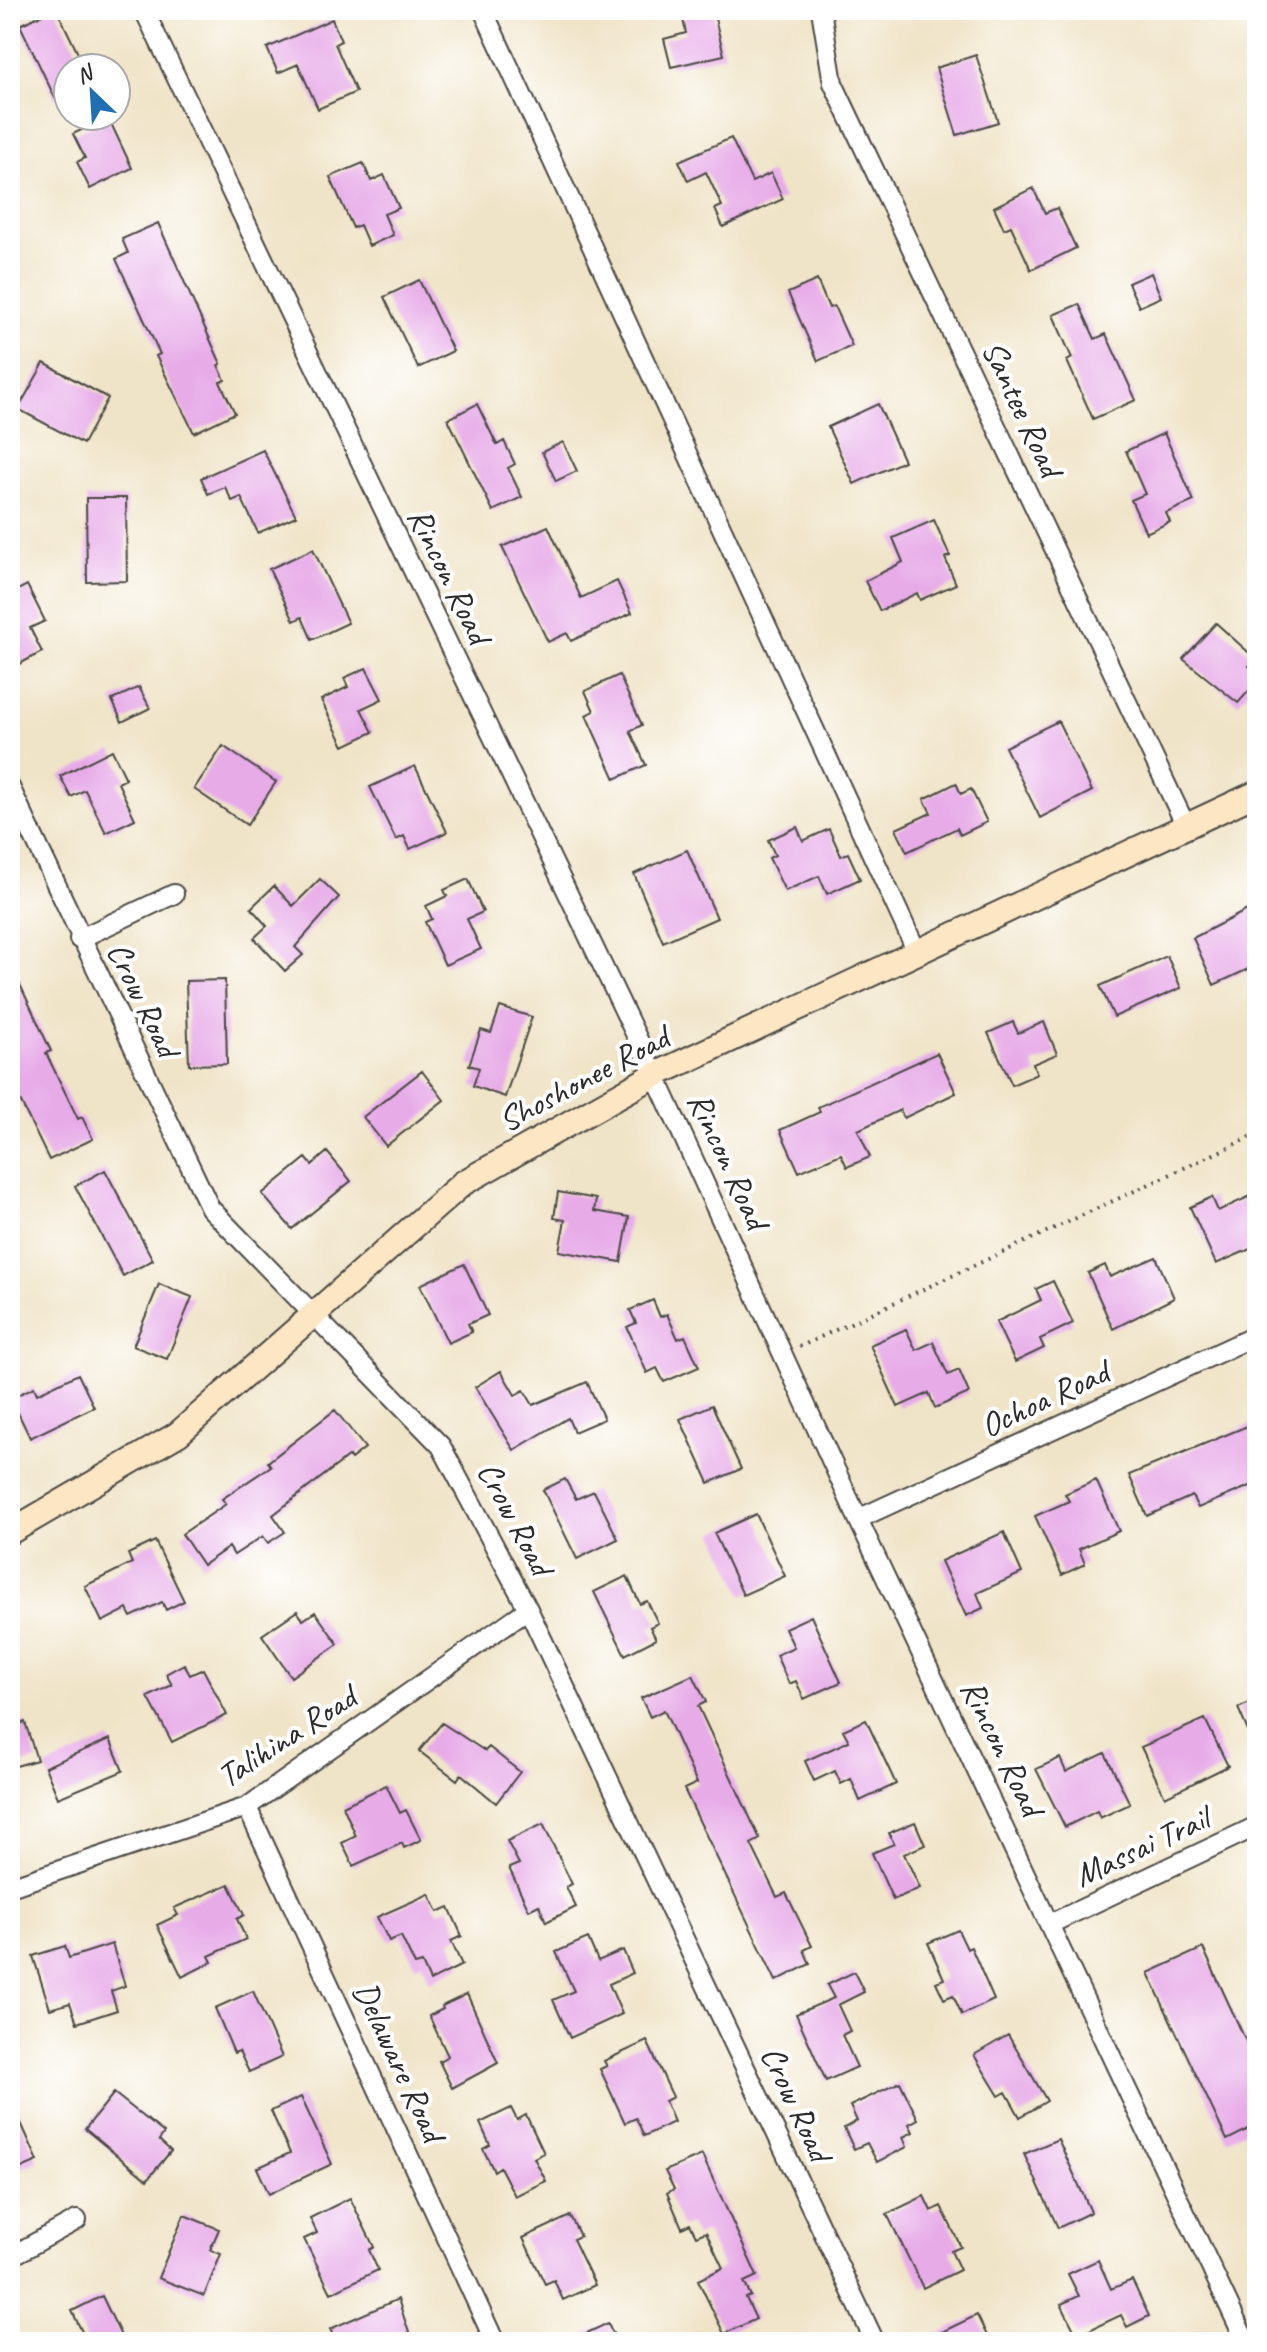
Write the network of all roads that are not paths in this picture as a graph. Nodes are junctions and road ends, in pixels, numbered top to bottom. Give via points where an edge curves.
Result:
1 (144, 10) edge
2 (483, 10) edge
3 (821, 10) edge
4 (10, 787) edge
5 (1257, 793) edge
6 (1186, 826) junction
7 (174, 894) dead end
8 (79, 939) junction
9 (917, 952) junction
10 (655, 1075) junction
11 (313, 1312) junction
12 (1257, 1335) edge
13 (858, 1519) junction
14 (10, 1532) edge
15 (528, 1609) junction
16 (247, 1807) junction
17 (1257, 1826) edge
18 (10, 1887) edge
19 (1052, 1923) junction
20 (77, 2220) dead end
21 (10, 2257) edge
22 (495, 2342) edge
23 (875, 2342) edge
24 (1246, 2342) edge

1 - 10 street, Rincon Road
2 - 9 street
3 - 6 street, Santee Road via 833,83
4 - 8 street, Crow Road
5 - 6 street, Shoshonee Road
6 - 9 street, Shoshonee Road
7 - 8 street
8 - 11 street, Crow Road via 210,1208
9 - 10 street, Shoshonee Road
10 - 11 street, Shoshonee Road via 463,1183
10 - 13 street, Rincon Road
11 - 14 street, Shoshonee Road via 178,1434
11 - 15 street, Crow Road via 441,1446
12 - 13 street, Ochoa Road
13 - 19 street, Rincon Road
15 - 16 street, Talihina Road
15 - 23 street, Crow Road
16 - 18 street, Talihina Road
16 - 22 street, Delaware Road
17 - 19 street, Massai Trail
19 - 24 street, Rincon Road
20 - 21 street

